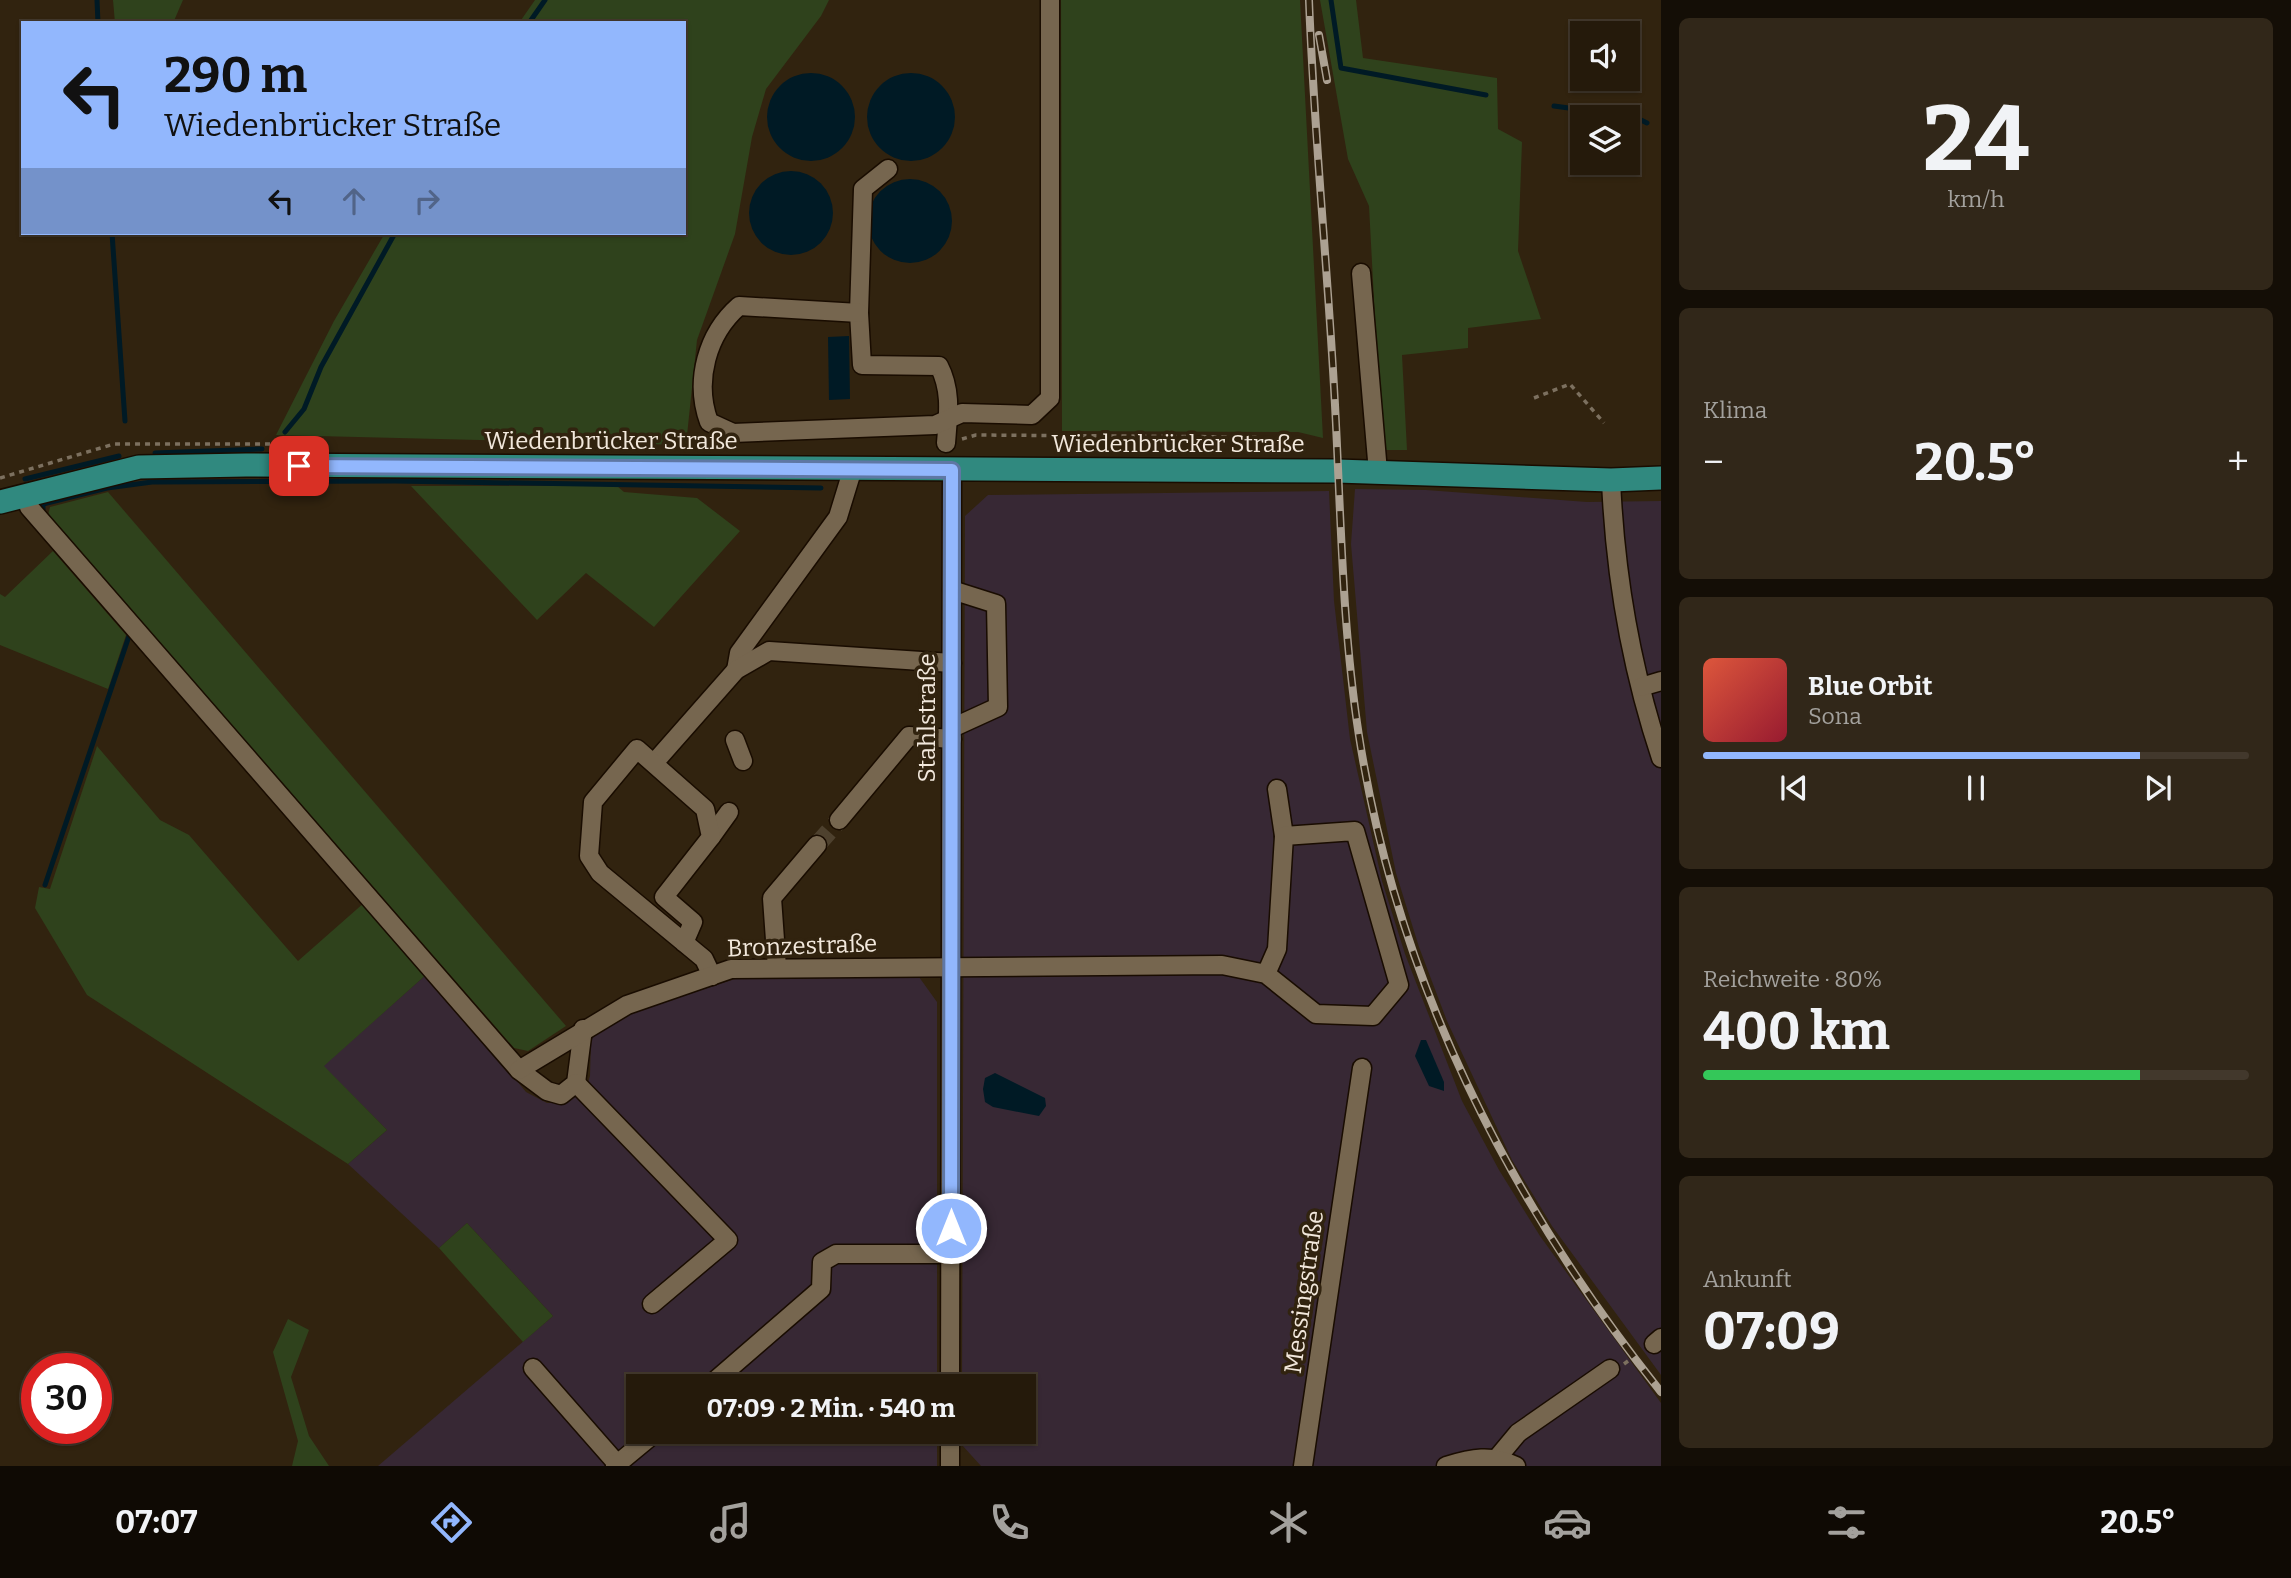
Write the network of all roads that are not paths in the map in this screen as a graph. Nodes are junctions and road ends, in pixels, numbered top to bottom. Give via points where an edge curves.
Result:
1 (1050, 0) edge
2 (888, 169) dead end
3 (1361, 273) dead end
4 (859, 313) junction
5 (947, 421) junction
6 (946, 443) road end
7 (853, 468) junction
8 (952, 470) junction
9 (1377, 472) junction
10 (1661, 478) edge
11 (1611, 480) junction
12 (26, 495) junction
13 (0, 502) edge
14 (952, 590) junction
15 (952, 663) junction
16 (736, 670) junction
17 (1661, 681) edge
18 (1641, 687) junction
19 (952, 733) junction
20 (736, 740) dead end
21 (1661, 758) edge
22 (743, 761) dead end
23 (654, 763) junction
24 (1277, 789) dead end
25 (729, 812) dead end
26 (839, 820) tunnel mouth
27 (1284, 836) junction
28 (711, 837) junction
29 (817, 845) tunnel mouth
30 (684, 943) junction
31 (952, 967) junction
32 (777, 968) junction
33 (1266, 974) junction
34 (712, 976) junction
35 (583, 1029) junction
36 (1362, 1068) dead end
37 (519, 1070) junction
38 (576, 1083) junction
39 (951, 1254) junction
40 (652, 1304) dead end
41 (533, 1368) dead end
42 (1610, 1369) road end
43 (723, 1374) edge
44 (950, 1374) edge
45 (642, 1444) edge
46 (950, 1444) edge
47 (1498, 1457) junction
48 (617, 1465) edge
49 (950, 1466) edge
50 (1303, 1466) edge
51 (1446, 1466) edge
52 (1516, 1466) edge

1 - 5 street via 1050,398 1031,415 962,413
2 - 4 street via 863,189
3 - 9 street
4 - 5 street via 862,365 939,366 950,402
4 - 5 street via 738,306 721,322 705,361 703,405 709,422 733,433
5 - 6 street
7 - 8 main road, Wiedenbrücker Straße
7 - 12 main road, Wiedenbrücker Straße via 139,467
7 - 16 street via 838,517 739,653
8 - 9 main road, Wiedenbrücker Straße
8 - 14 street, Stahlstraße
9 - 11 main road, Wiedenbrücker Straße
10 - 11 main road, Wiedenbrücker Straße
11 - 18 street via 1628,640
12 - 13 main road, Wiedenbrücker Straße
12 - 37 street via 29,507
14 - 15 street, Stahlstraße
14 - 19 street via 996,604 998,707
15 - 16 street via 769,651
15 - 19 street, Stahlstraße
16 - 23 street
17 - 18 street
18 - 21 street
19 - 26 street via 909,736
19 - 31 street, Stahlstraße
20 - 22 street
23 - 28 street via 705,809
23 - 30 street via 637,749 593,802 589,856 600,873
24 - 27 street
25 - 28 street
27 - 33 street via 1277,949
27 - 33 street via 1355,831 1399,985 1373,1016 1315,1014
28 - 30 street via 664,897 693,922
29 - 32 street via 772,898
30 - 34 street via 704,959
31 - 32 street, Bronzestraße
31 - 33 street via 1222,965
31 - 39 street, Stahlstraße
32 - 34 street, Bronzestraße via 732,969
34 - 35 street, Bronzestraße via 627,1005
35 - 37 street, Bronzestraße
35 - 38 street
36 - 50 street, Messingstraße
37 - 38 street via 547,1091 561,1095
38 - 40 street via 729,1240
39 - 43 street via 836,1254 822,1262 821,1289
39 - 44 street, Stahlstraße
41 - 48 street
42 - 47 street via 1518,1433
45 - 48 street
46 - 49 street
47 - 51 street
47 - 52 street

